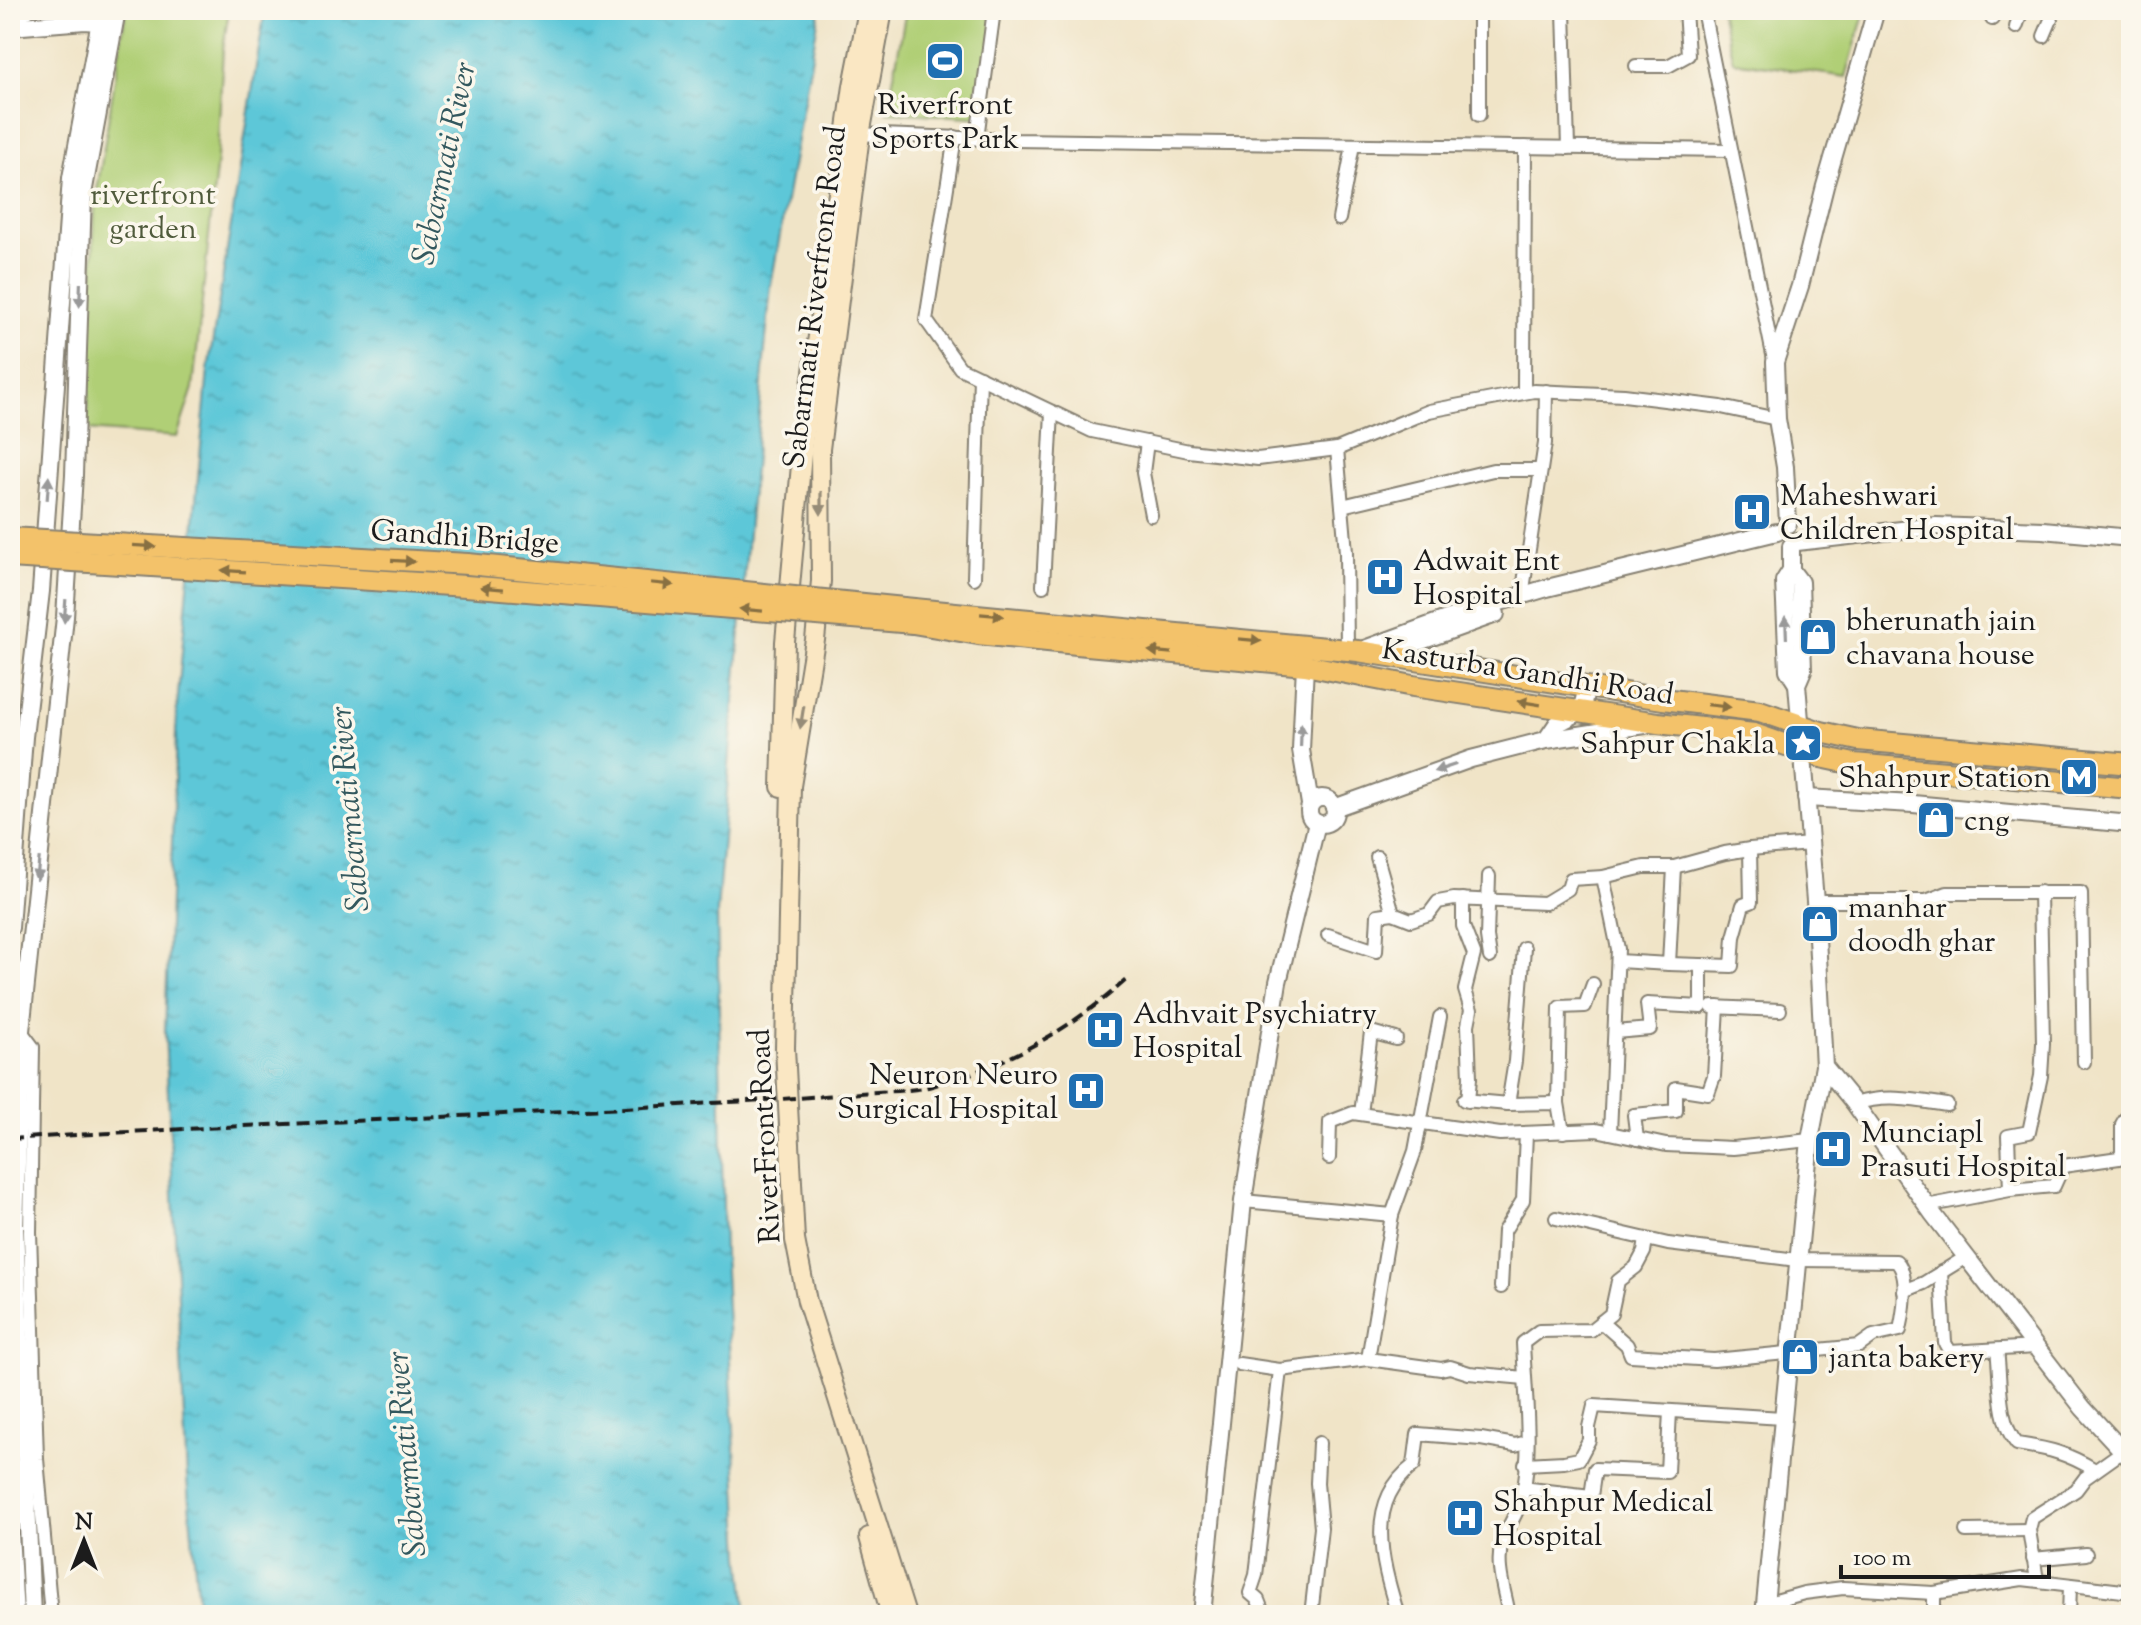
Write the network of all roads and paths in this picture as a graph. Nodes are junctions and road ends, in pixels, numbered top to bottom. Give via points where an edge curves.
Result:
1 (27, 10) edge
2 (868, 10) edge
3 (883, 10) edge
4 (994, 10) edge
5 (1479, 10) edge
6 (1564, 10) edge
7 (1685, 10) edge
8 (1703, 10) edge
9 (1876, 10) edge
10 (2022, 10) edge
11 (2055, 10) edge
12 (10, 11) edge
13 (109, 16) edge
14 (10, 27) edge
15 (2016, 27) dead end
16 (2044, 36) dead end
17 (1636, 66) dead end
18 (1479, 115) dead end
19 (853, 134) junction
20 (955, 137) junction
21 (977, 138) junction
22 (1353, 145) junction
23 (1525, 147) junction
24 (1568, 148) junction
25 (1731, 150) junction
26 (1339, 219) dead end
27 (1775, 362) junction
28 (980, 377) junction
29 (1546, 391) junction
30 (1524, 392) junction
31 (1052, 412) junction
32 (1777, 419) junction
33 (1147, 442) junction
34 (1337, 449) junction
35 (1540, 470) junction
36 (1342, 506) junction
37 (1151, 515) dead end
38 (2131, 528) edge
39 (1789, 536) junction
40 (10, 538) edge
41 (2131, 538) edge
42 (10, 557) edge
43 (974, 578) dead end
44 (1043, 586) dead end
45 (1522, 596) junction
46 (913, 616) junction
47 (815, 640) joint
48 (785, 642) joint
49 (1352, 651) junction
50 (1382, 655) junction
51 (1305, 665) junction
52 (1587, 688) junction
53 (1581, 711) junction
54 (1658, 723) junction
55 (1801, 725) junction
56 (1546, 740) junction
57 (1803, 752) junction
58 (2131, 764) edge
59 (2131, 788) edge
60 (1806, 798) junction
61 (1310, 804) junction
62 (1334, 808) junction
63 (1317, 823) junction
64 (2131, 824) edge
65 (1810, 844) junction
66 (1750, 849) junction
67 (1377, 857) dead end
68 (1674, 867) junction
69 (1489, 876) dead end
70 (1603, 877) junction
71 (2040, 892) junction
72 (1463, 899) junction
73 (1489, 900) junction
74 (1815, 901) junction
75 (1393, 913) junction
76 (10, 928) edge
77 (1328, 935) dead end
78 (1524, 948) dead end
79 (1490, 957) dead end
80 (1618, 961) junction
81 (1669, 964) junction
82 (1701, 965) junction
83 (1593, 984) dead end
84 (1701, 1007) junction
85 (1718, 1007) junction
86 (1780, 1010) dead end
87 (1440, 1017) dead end
88 (21, 1031) junction
89 (1615, 1032) junction
90 (1396, 1039) dead end
91 (2084, 1062) dead end
92 (1824, 1066) junction
93 (1558, 1103) junction
94 (1508, 1104) junction
95 (1855, 1104) junction
96 (1947, 1105) dead end
97 (1361, 1114) junction
98 (2131, 1119) edge
99 (1419, 1123) junction
100 (1563, 1132) junction
101 (1610, 1133) junction
102 (1526, 1134) junction
103 (1637, 1139) junction
104 (1810, 1140) junction
105 (1329, 1158) dead end
106 (2010, 1190) junction
107 (1243, 1201) junction
108 (1926, 1206) junction
109 (1392, 1215) junction
110 (1556, 1218) dead end
111 (1646, 1239) junction
112 (1966, 1257) junction
113 (1797, 1260) junction
114 (1941, 1272) junction
115 (1501, 1287) dead end
116 (1904, 1291) junction
117 (1601, 1322) junction
118 (2036, 1347) junction
119 (1997, 1350) junction
120 (1790, 1351) junction
121 (1368, 1359) junction
122 (1239, 1364) dead end
123 (1280, 1370) junction
124 (1525, 1378) junction
125 (1670, 1411) junction
126 (1782, 1418) junction
127 (1527, 1442) junction
128 (1319, 1443) dead end
129 (2127, 1455) edge
130 (1525, 1464) junction
131 (2095, 1470) junction
132 (1522, 1488) junction
133 (2029, 1530) junction
134 (1966, 1531) dead end
135 (10, 1534) edge
136 (2086, 1554) dead end
137 (2033, 1559) junction
138 (2037, 1580) junction
139 (2070, 1586) junction
140 (2131, 1592) edge
141 (1934, 1593) junction
142 (1765, 1610) edge
143 (15, 1615) edge
144 (32, 1615) edge
145 (51, 1615) edge
146 (891, 1615) edge
147 (906, 1615) edge
148 (1202, 1615) edge
149 (1245, 1615) edge
150 (1311, 1615) edge
151 (1386, 1615) edge
152 (1509, 1615) edge
153 (1934, 1615) edge
154 (2069, 1615) edge

1 - 12 street
2 - 19 main road, Sabarmati Riverfront Road
3 - 19 main road, Sabarmati Riverfront Road
4 - 21 street
5 - 18 street
6 - 24 street
7 - 17 street via 1688,55 1668,66
8 - 25 street
9 - 27 street
10 - 15 street
11 - 16 street
13 - 14 street
76 -> 13 street via 71,178
13 -> 88 street via 83,194 66,601
19 - 20 street
19 -> 47 main road, Sabarmati Riverfront Road via 820,449 821,581
19 - 48 main road, Sabarmati Riverfront Road via 803,443
20 - 21 street
20 - 28 street via 926,320 960,368
21 - 22 street
22 - 23 street
22 - 26 street
23 - 24 street
23 - 30 street
24 - 25 street
25 - 27 street
27 - 32 street
28 - 31 street
28 - 43 street
29 - 30 street
29 - 32 street via 1624,395
29 - 35 street
30 - 34 street via 1429,411
31 - 33 street via 1092,431
31 - 44 street
32 - 39 street
33 - 34 street via 1258,459
33 - 37 street via 1143,473
34 - 36 street
35 - 36 street via 1493,470
35 - 45 street
36 - 49 street
38 - 39 street via 1936,516
39 - 41 street via 1936,526
39 - 45 street
39 - 50 street via 1549,595
39 - 55 street via 1791,570 1784,581 1788,670 1797,684
40 -> 46 main road, Gandhi Bridge, bridge via 468,564
46 -> 42 main road, Gandhi Bridge, bridge
45 - 49 street
46 -> 49 main road, Kasturba Gandhi Road
51 -> 46 main road, Kasturba Gandhi Road via 978,634
47 -> 147 main road, RiverFront Road via 791,786 785,1048 795,1240 807,1301
48 - 146 main road, RiverFront Road via 775,1046 788,1239 799,1305
49 - 50 main road, Kasturba Gandhi Road
50 - 52 main road, Kasturba Gandhi Road
53 -> 51 main road, Kasturba Gandhi Road
61 -> 51 street via 1301,750
52 - 53 street
52 -> 55 main road, Kasturba Gandhi Road via 1760,711
53 - 54 main road, Kasturba Gandhi Road
53 - 56 street via 1557,724
54 - 56 street
54 - 57 main road, Kasturba Gandhi Road via 1754,734
55 - 57 street
55 - 58 main road, Kasturba Gandhi Road via 1858,740
56 -> 62 street via 1471,759
57 - 59 main road, Kasturba Gandhi Road via 1854,764
57 - 60 street
60 - 64 street
60 - 65 street
61 - 62 street via 1326,799
61 - 63 street via 1309,813
62 - 63 street via 1332,819
63 - 107 street via 1278,982
65 - 66 street
65 - 74 street
66 - 68 street
66 - 82 street via 1751,902 1743,905 1732,966
67 - 75 street
68 - 70 street
68 - 81 street
69 - 73 street
70 - 73 street via 1571,879 1568,889 1545,903
70 - 80 street
71 - 74 street via 1947,893 1926,901
71 - 91 street via 2082,895
71 - 106 street via 2041,1076 2029,1132 2008,1136
72 - 73 street
72 - 75 street via 1438,902 1429,914 1411,920
72 - 94 street via 1463,926 1474,954 1465,990 1471,1010 1470,1078 1464,1100
73 - 79 street
74 - 92 street
75 - 77 street via 1378,915 1376,951
78 - 94 street
80 - 81 street
80 - 89 street
81 - 82 street
82 - 84 street
83 - 93 street via 1585,1006 1560,1007
84 - 85 street
84 - 89 street via 1647,1004 1650,1029
85 - 86 street
85 - 103 street via 1708,1093 1676,1088 1676,1111 1634,1115
87 - 99 street
88 - 144 street via 15,1228
88 - 145 street via 33,1047 31,1263 37,1459
89 - 101 street
90 - 97 street via 1371,1032
92 - 95 street
92 - 104 street
93 - 94 street
93 - 100 street
95 - 96 street via 1892,1098
95 - 108 street
97 - 99 street
97 - 105 street via 1330,1122
98 - 106 street via 2122,1124 2119,1158 2067,1164 2054,1186
99 - 102 street
99 - 109 street via 1415,1151
100 - 101 street
100 - 102 street
101 - 103 street
102 - 115 street via 1523,1200 1504,1231
103 - 104 street via 1733,1148
104 - 113 street
106 - 108 street
107 - 109 street
107 - 148 street
108 - 112 street
109 - 121 street
110 - 111 street
111 - 113 street
111 - 117 street via 1636,1267 1618,1281 1611,1314
112 - 114 street
112 - 118 street
113 - 116 street via 1896,1261
113 - 120 street
114 - 116 street
114 - 119 street via 1947,1348 1957,1353
116 - 120 street via 1897,1332 1873,1336 1859,1346
117 - 120 street via 1631,1355 1714,1360
117 - 124 street via 1591,1330 1539,1331 1523,1343
118 - 119 street
118 - 129 street
119 - 131 street via 2005,1422 2017,1444 2072,1456
120 - 126 street
121 - 123 street
121 - 124 street
122 - 123 street
123 - 149 street via 1250,1593 1263,1613
124 - 127 street
125 - 126 street
125 - 130 street via 1594,1406 1589,1440 1579,1459
125 - 132 street via 1667,1472 1595,1469 1591,1496
126 - 142 street
127 - 130 street
127 - 151 street via 1418,1434 1414,1465 1396,1478 1386,1500 1381,1557 1397,1612
128 - 150 street via 1321,1528
129 - 131 street
130 - 132 street
131 - 133 street via 2076,1490 2032,1518
132 - 152 street via 1500,1553
133 - 134 street
133 - 137 street
135 - 143 street
136 - 137 street
137 - 138 street
138 - 139 street
138 - 141 street
139 - 140 street
139 - 154 street
141 - 142 street via 1843,1588 1804,1593
141 - 153 street

